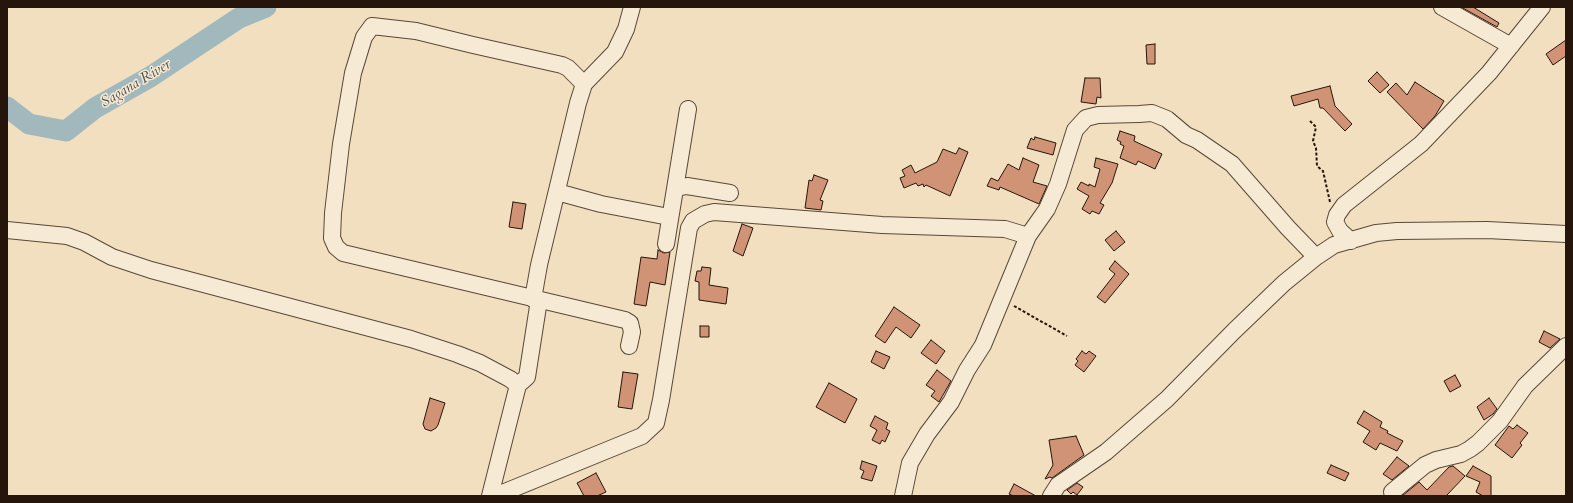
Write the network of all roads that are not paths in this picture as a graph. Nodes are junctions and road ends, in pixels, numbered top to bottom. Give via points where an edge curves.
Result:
1 (632, 7) edge
2 (1442, 7) edge
3 (1542, 7) edge
4 (1511, 46) junction
5 (584, 84) junction
6 (688, 109) dead end
7 (676, 188) junction
8 (557, 192) junction
9 (730, 193) dead end
10 (670, 216) junction
11 (7, 230) edge
12 (1566, 234) edge
13 (1028, 236) junction
14 (1351, 241) junction
15 (666, 244) dead end
16 (1316, 257) junction
17 (536, 300) junction
18 (629, 346) dead end
19 (1566, 346) edge
20 (518, 385) junction
21 (1392, 492) dead end
22 (490, 496) edge
23 (495, 496) edge
24 (903, 496) edge
25 (1051, 496) edge

1 - 5 street via 626,29 615,52
2 - 4 street
3 - 4 street
4 - 14 street via 1489,73 1421,144 1344,205 1337,215 1336,222 1340,231
5 - 8 street
5 - 17 street via 562,65 416,31 382,26 372,26 364,37 354,73 341,144 333,213 332,238 336,247 343,253 353,256
6 - 7 street
7 - 9 street via 687,186
7 - 10 street
8 - 10 street via 601,204
8 - 17 street via 539,265
10 - 15 street
11 - 20 street via 67,236 112,257 151,270 411,339 480,364
12 - 14 street via 1487,230 1397,231 1376,233
13 - 16 street via 1047,209 1058,184 1071,138 1086,118 1098,115 1152,113 1167,119 1186,135 1232,164
13 - 23 street via 1005,229 890,225 714,212 705,214 693,221 689,228 656,423 651,430 642,436
13 - 24 street via 983,345 951,402 927,434 910,463
14 - 16 street via 1334,245
16 - 25 street via 1284,283 1167,399 1106,452 1058,485
17 - 18 street via 626,320 632,332
17 - 20 street via 527,377
19 - 21 street via 1525,386 1500,421 1470,450 1425,465
20 - 22 street

